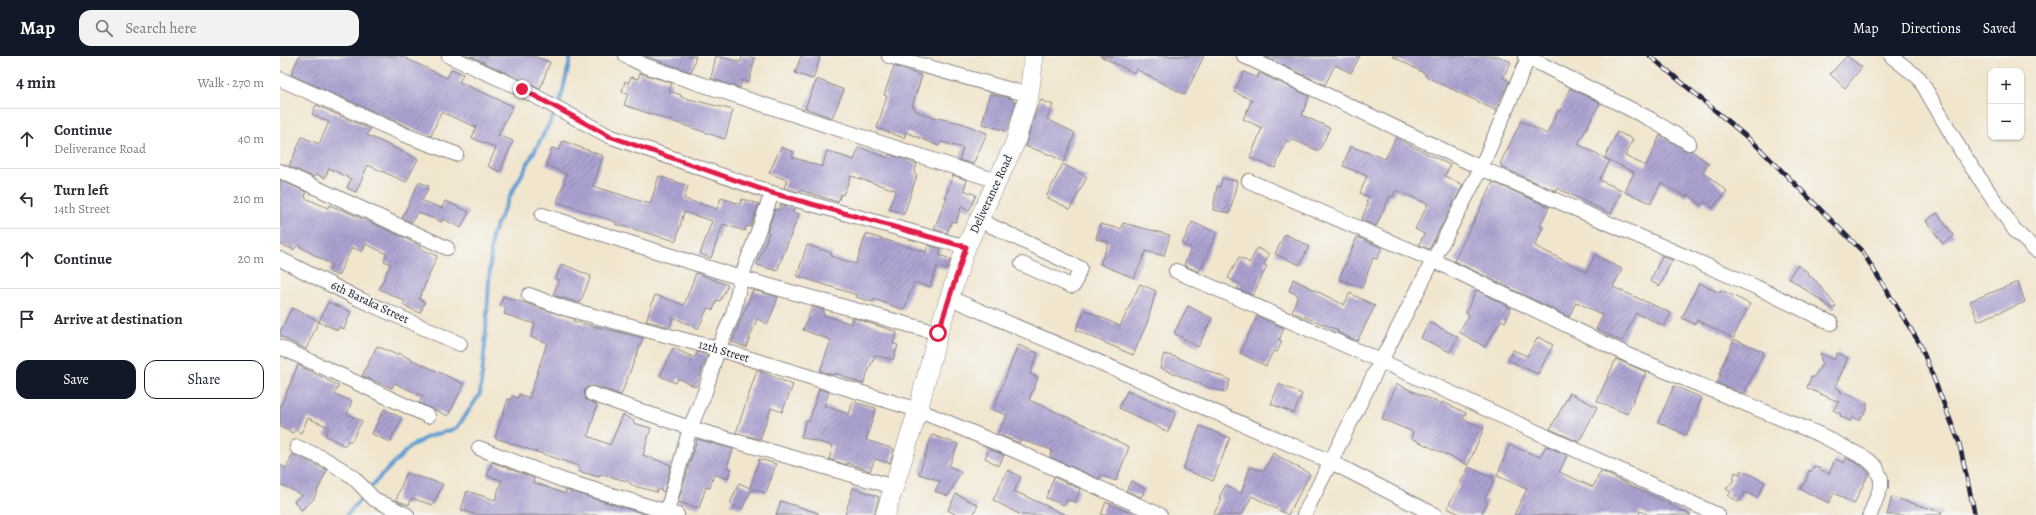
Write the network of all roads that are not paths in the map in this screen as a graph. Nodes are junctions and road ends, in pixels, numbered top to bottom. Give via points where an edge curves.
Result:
1 (449, 56) edge
2 (626, 56) edge
3 (889, 56) edge
4 (1034, 56) edge
5 (1244, 56) edge
6 (1527, 56) edge
7 (1891, 56) edge
8 (280, 79) edge
9 (1029, 95) junction
10 (1689, 143) dead end
11 (456, 154) dead end
12 (1481, 168) junction
13 (280, 171) edge
14 (997, 180) junction
15 (1249, 181) dead end
16 (772, 193) junction
17 (542, 215) dead end
18 (978, 220) junction
19 (966, 247) junction
20 (447, 248) dead end
21 (2036, 250) edge
22 (280, 259) edge
23 (1433, 260) junction
24 (1022, 264) dead end
25 (1176, 271) dead end
26 (741, 278) junction
27 (530, 295) dead end
28 (950, 298) junction
29 (1831, 323) dead end
30 (938, 333) junction
31 (460, 344) dead end
32 (280, 347) edge
33 (718, 349) junction
34 (1381, 361) junction
35 (592, 394) dead end
36 (918, 410) junction
37 (428, 416) dead end
38 (690, 428) junction
39 (297, 447) dead end
40 (480, 448) dead end
41 (1331, 462) junction
42 (894, 487) junction
43 (670, 514) edge
44 (887, 514) edge
45 (407, 515) edge
46 (1160, 515) edge
47 (1304, 515) edge
48 (1435, 515) edge
49 (1718, 515) edge
50 (1870, 515) edge

1 - 16 street via 522,89 609,136
2 - 14 street via 646,66
3 - 9 street
4 - 9 street, Deliverance Road
5 - 12 street
6 - 10 street via 1650,118
6 - 12 street
7 - 21 street via 1919,78 1963,154 2016,232
8 - 11 street via 405,135
9 - 14 street, Deliverance Road via 1015,143
12 - 23 street
12 - 29 street via 1756,287
13 - 20 street
14 - 18 street, Deliverance Road
15 - 23 street
16 - 19 street
16 - 26 street
17 - 26 street
18 - 19 street, Deliverance Road
18 - 24 street via 1080,268 1074,285 1071,286
19 - 28 street, Deliverance Road
22 - 31 street, 6th Baraka Street via 360,299
23 - 34 street
23 - 50 street via 1632,357 1821,435 1868,458 1876,467 1881,479 1881,486
25 - 34 street
26 - 30 street
26 - 33 street via 733,314
27 - 33 street, 12th Street via 564,308
28 - 30 street, Deliverance Road
28 - 41 street
30 - 36 street, Deliverance Road
32 - 37 street
33 - 36 street, 12th Street
33 - 38 street via 705,392
34 - 41 street
34 - 49 street
35 - 38 street
36 - 42 street, Deliverance Road
36 - 46 street, 12th Street
38 - 42 street
38 - 43 street
39 - 45 street via 323,458 352,476 374,499
40 - 43 street via 565,481
41 - 47 street
41 - 48 street
42 - 44 street, Deliverance Road

